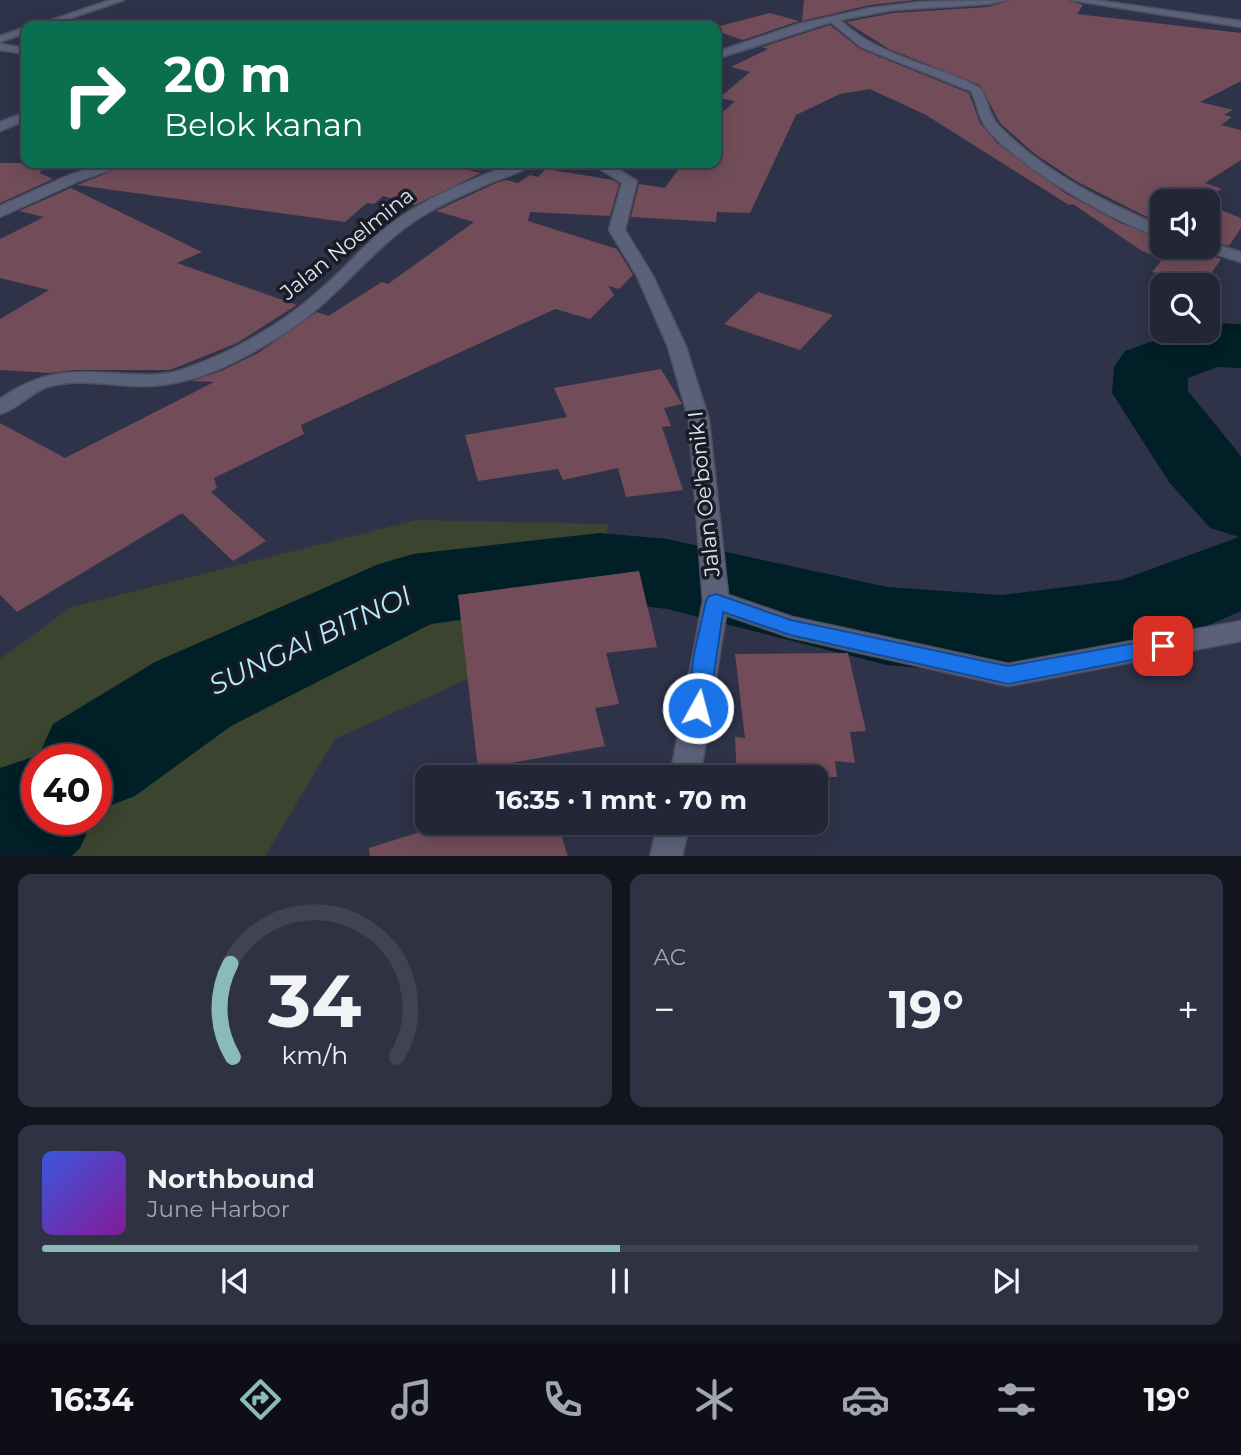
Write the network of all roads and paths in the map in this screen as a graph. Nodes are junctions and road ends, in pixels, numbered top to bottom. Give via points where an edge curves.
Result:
1 (119, 0) edge
2 (1002, 0) edge
3 (1075, 0) edge
4 (854, 1) edge
5 (923, 5) junction
6 (833, 19) junction
7 (54, 21) edge
8 (1241, 24) edge
9 (21, 32) edge
10 (0, 39) edge
11 (0, 47) edge
12 (21, 50) edge
13 (721, 54) edge
14 (21, 118) edge
15 (0, 127) edge
16 (106, 168) edge
17 (514, 168) edge
18 (607, 168) edge
19 (0, 212) edge
20 (1150, 226) edge
21 (1220, 251) edge
22 (1241, 257) edge
23 (0, 408) edge
24 (716, 601) junction
25 (1241, 631) edge
26 (688, 765) edge
27 (671, 835) edge
28 (666, 856) edge

1 - 7 street
2 - 5 street
3 - 8 street
4 - 5 street
5 - 6 street
6 - 13 street
6 - 20 street via 880,54 975,89 985,118 1006,139 1075,187
9 - 10 street
11 - 12 street
14 - 15 street
16 - 19 street
17 - 23 street, Jalan Noelmina via 421,210 396,227 308,309 193,373 165,379 49,380
18 - 24 street, Jalan Oe'bonik I via 631,181 617,230 645,275 677,347 699,420
21 - 22 street
24 - 25 street via 790,627 1008,675
24 - 26 street, Jalan Oe'bonik I
27 - 28 street

